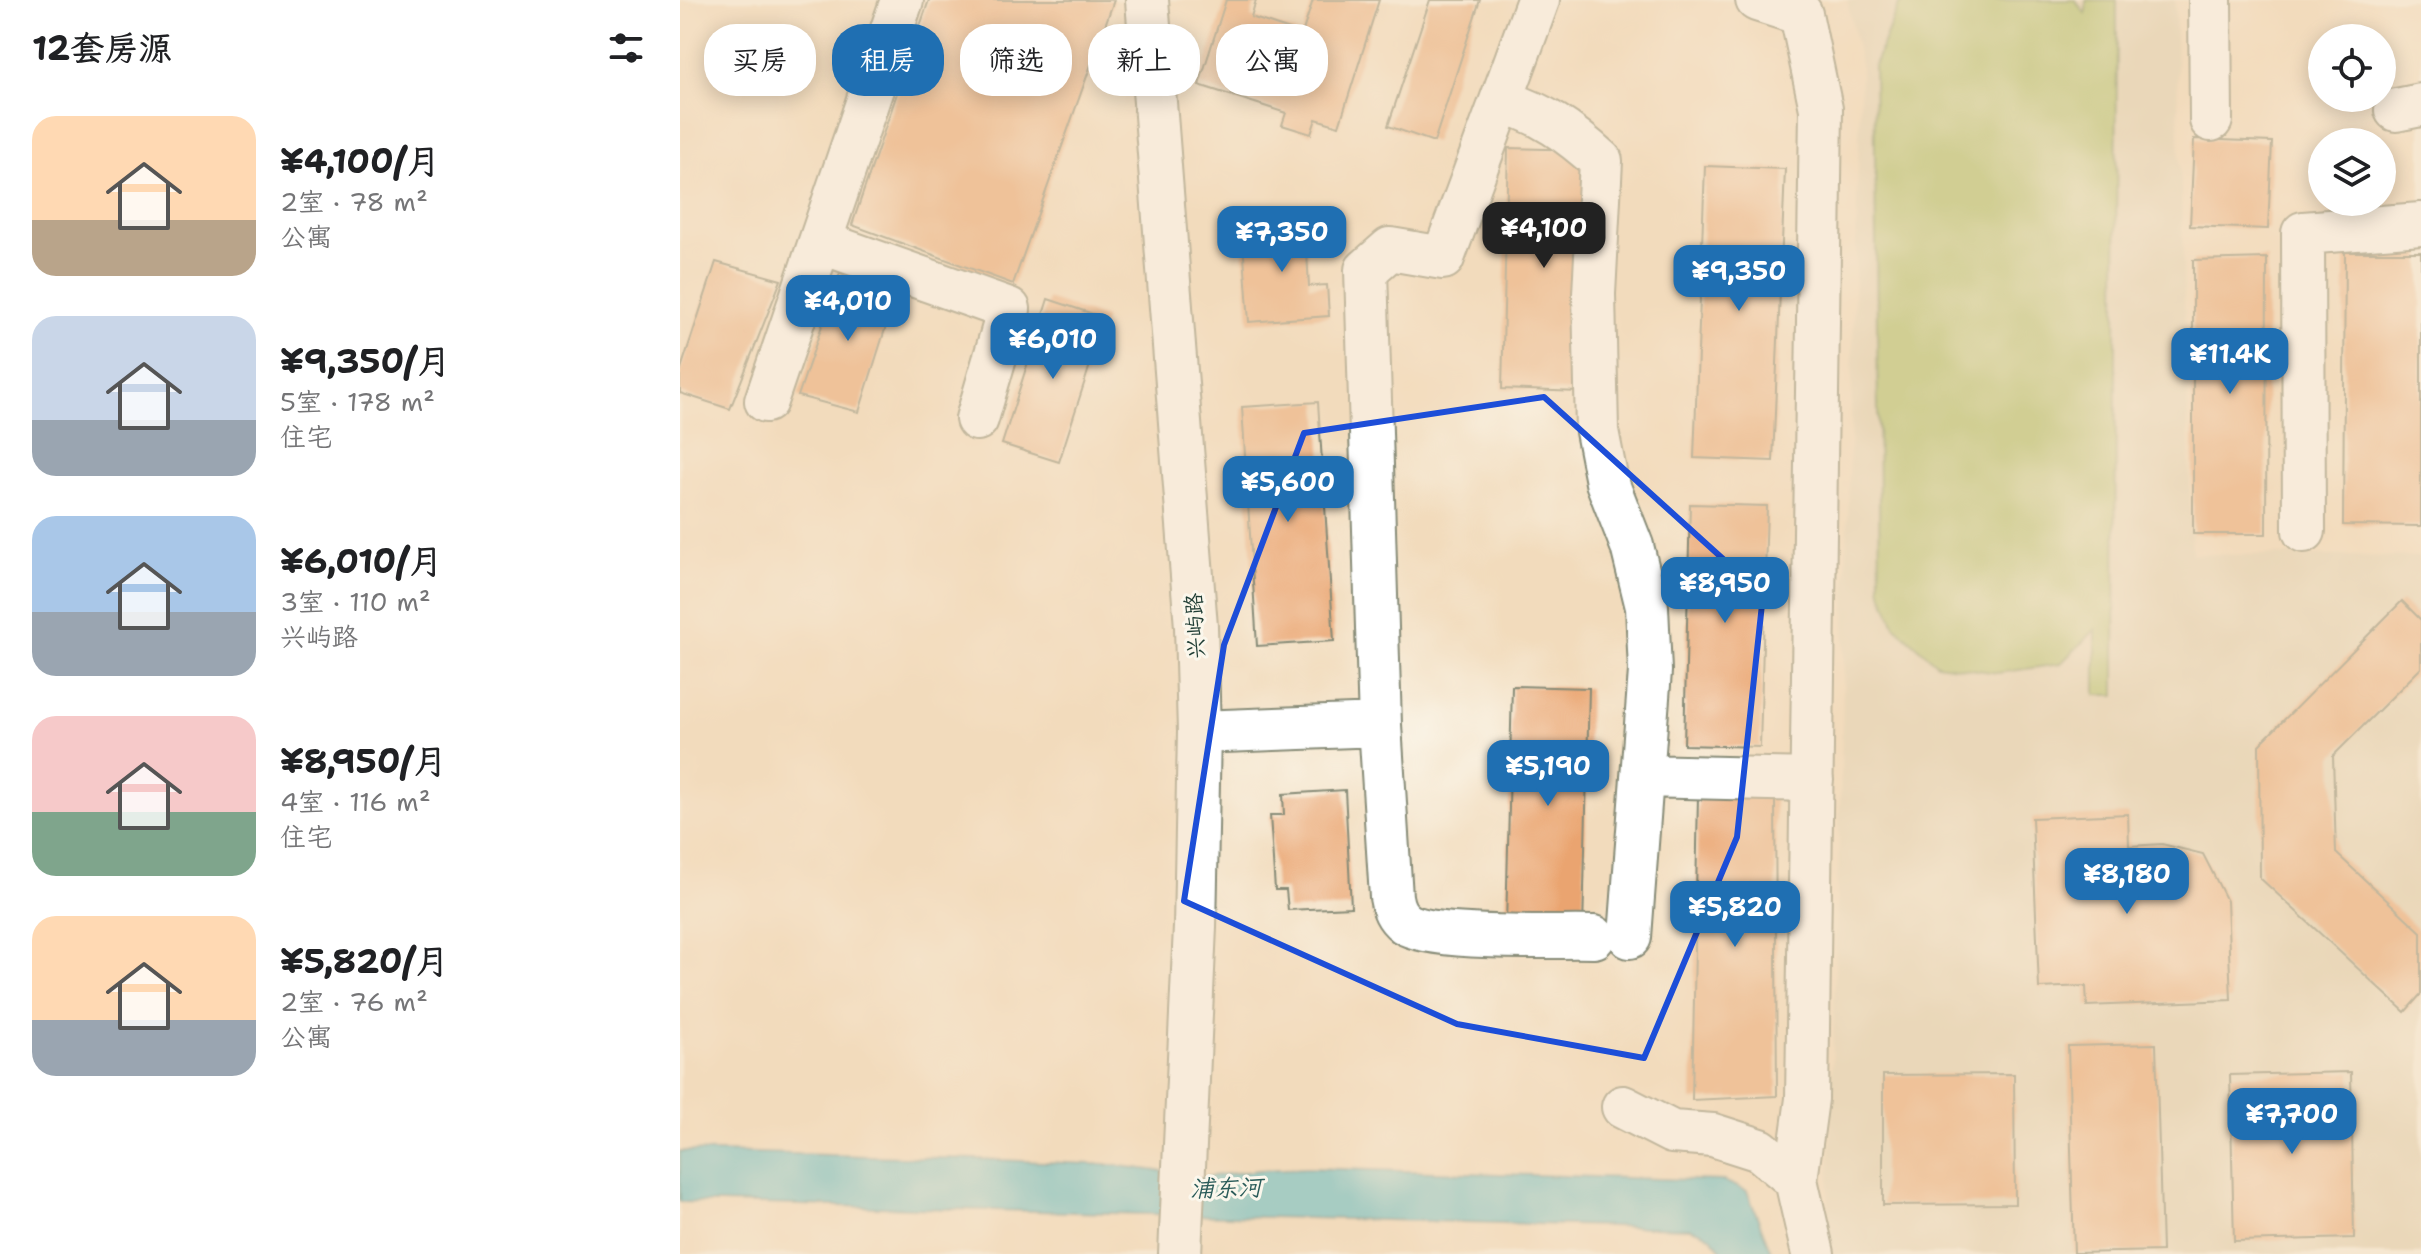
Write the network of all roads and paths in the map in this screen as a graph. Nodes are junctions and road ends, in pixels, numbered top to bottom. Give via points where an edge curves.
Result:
1 (902, 0) edge
2 (1147, 0) edge
3 (1538, 0) edge
4 (1757, 0) edge
5 (2210, 0) edge
6 (1501, 101) junction
7 (2211, 120) dead end
8 (2421, 224) edge
9 (820, 242) junction
10 (766, 401) dead end
11 (977, 419) dead end
12 (2304, 531) dead end
13 (1380, 725) junction
14 (1199, 732) junction
15 (1642, 776) junction
16 (1812, 780) junction
17 (1623, 1107) dead end
18 (1796, 1180) junction
19 (1180, 1243) edge
20 (1813, 1254) edge

1 - 9 street
2 - 14 street, 兴屿路 via 1195,614
3 - 6 street
4 - 16 street via 1801,14 1821,109
5 - 7 street
6 - 13 street via 1443,258 1390,249 1366,270
6 - 15 street via 1569,131 1601,161 1594,294 1597,431 1607,482 1632,546 1647,607 1650,671
8 - 12 street via 2303,233
9 - 10 street
9 - 11 street via 1009,309
13 - 14 street
13 - 15 street via 1394,912 1428,933 1612,937
14 - 19 street, 兴屿路
15 - 16 street
16 - 18 street via 1807,1099
17 - 18 street via 1672,1132 1713,1135 1760,1150
18 - 20 street

